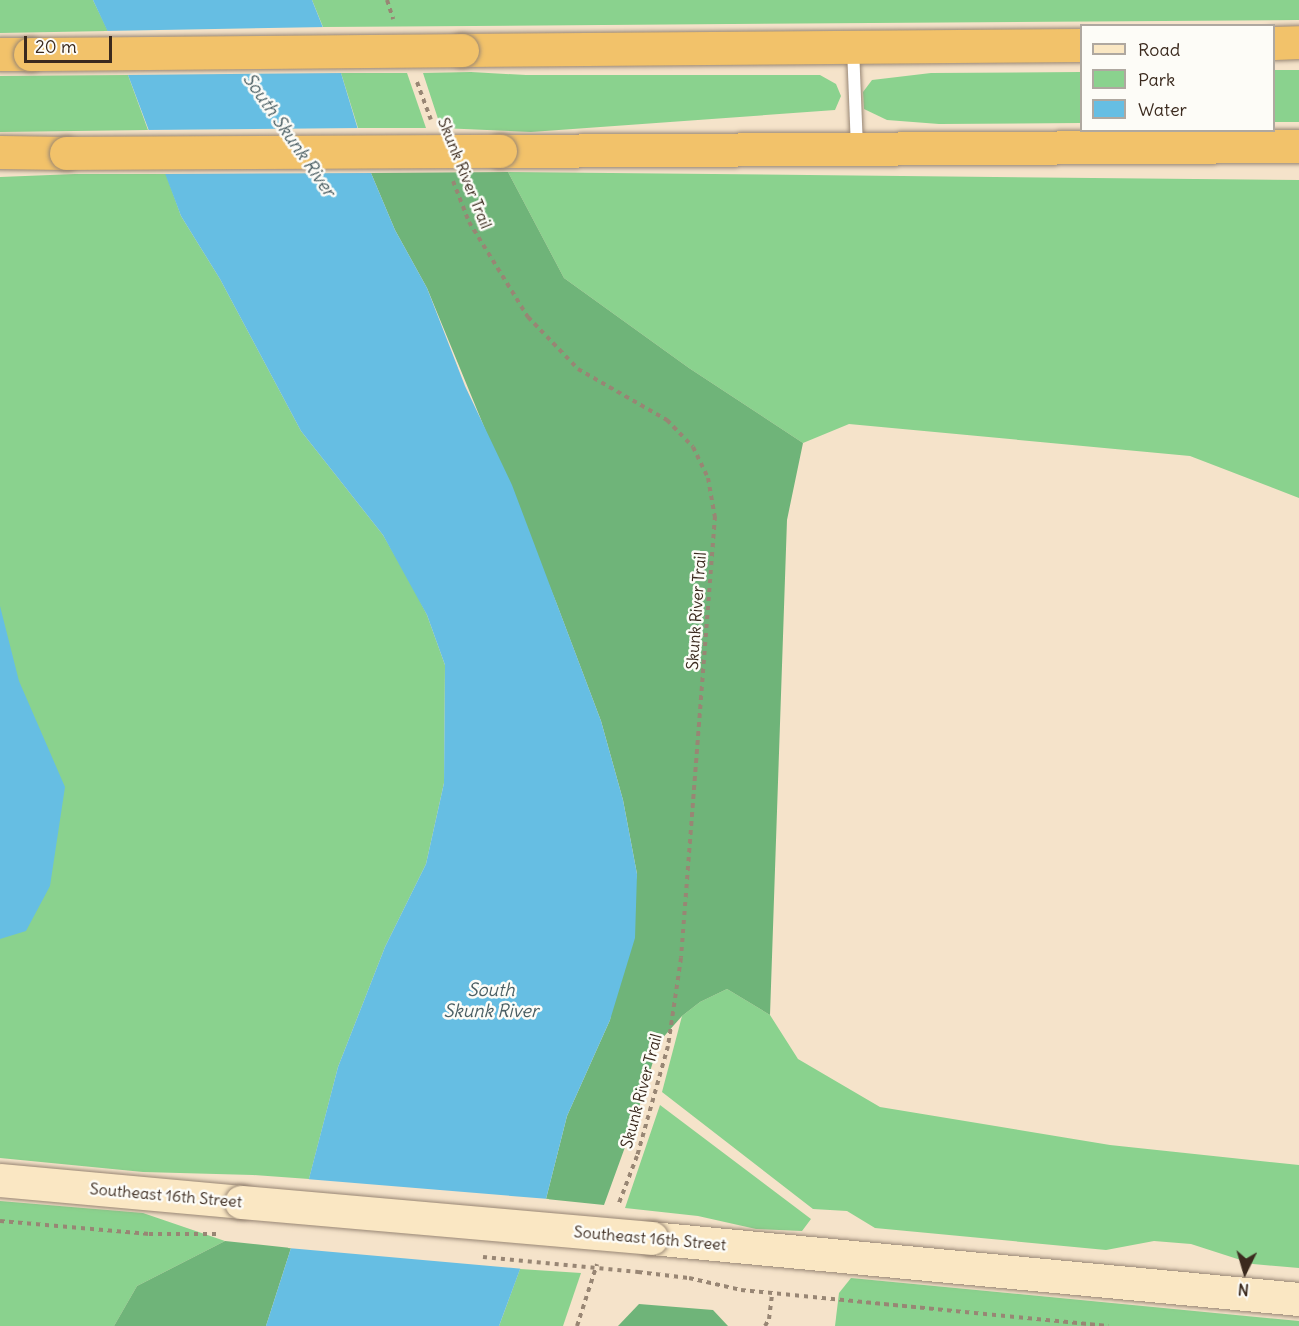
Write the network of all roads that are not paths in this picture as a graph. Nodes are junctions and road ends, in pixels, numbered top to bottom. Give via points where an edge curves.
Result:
1 (1299, 42) edge
2 (1275, 43) edge
3 (1080, 45) edge
4 (853, 47) junction
5 (15, 54) edge
6 (1299, 146) edge
7 (857, 149) junction
8 (0, 152) edge
9 (0, 1180) edge
10 (1299, 1299) edge

1 - 2 highway
3 - 4 highway
4 - 5 highway, bridge
4 - 7 lane
6 - 7 highway
7 - 8 highway, bridge
9 - 10 main road, Southeast 16th Street, bridge

